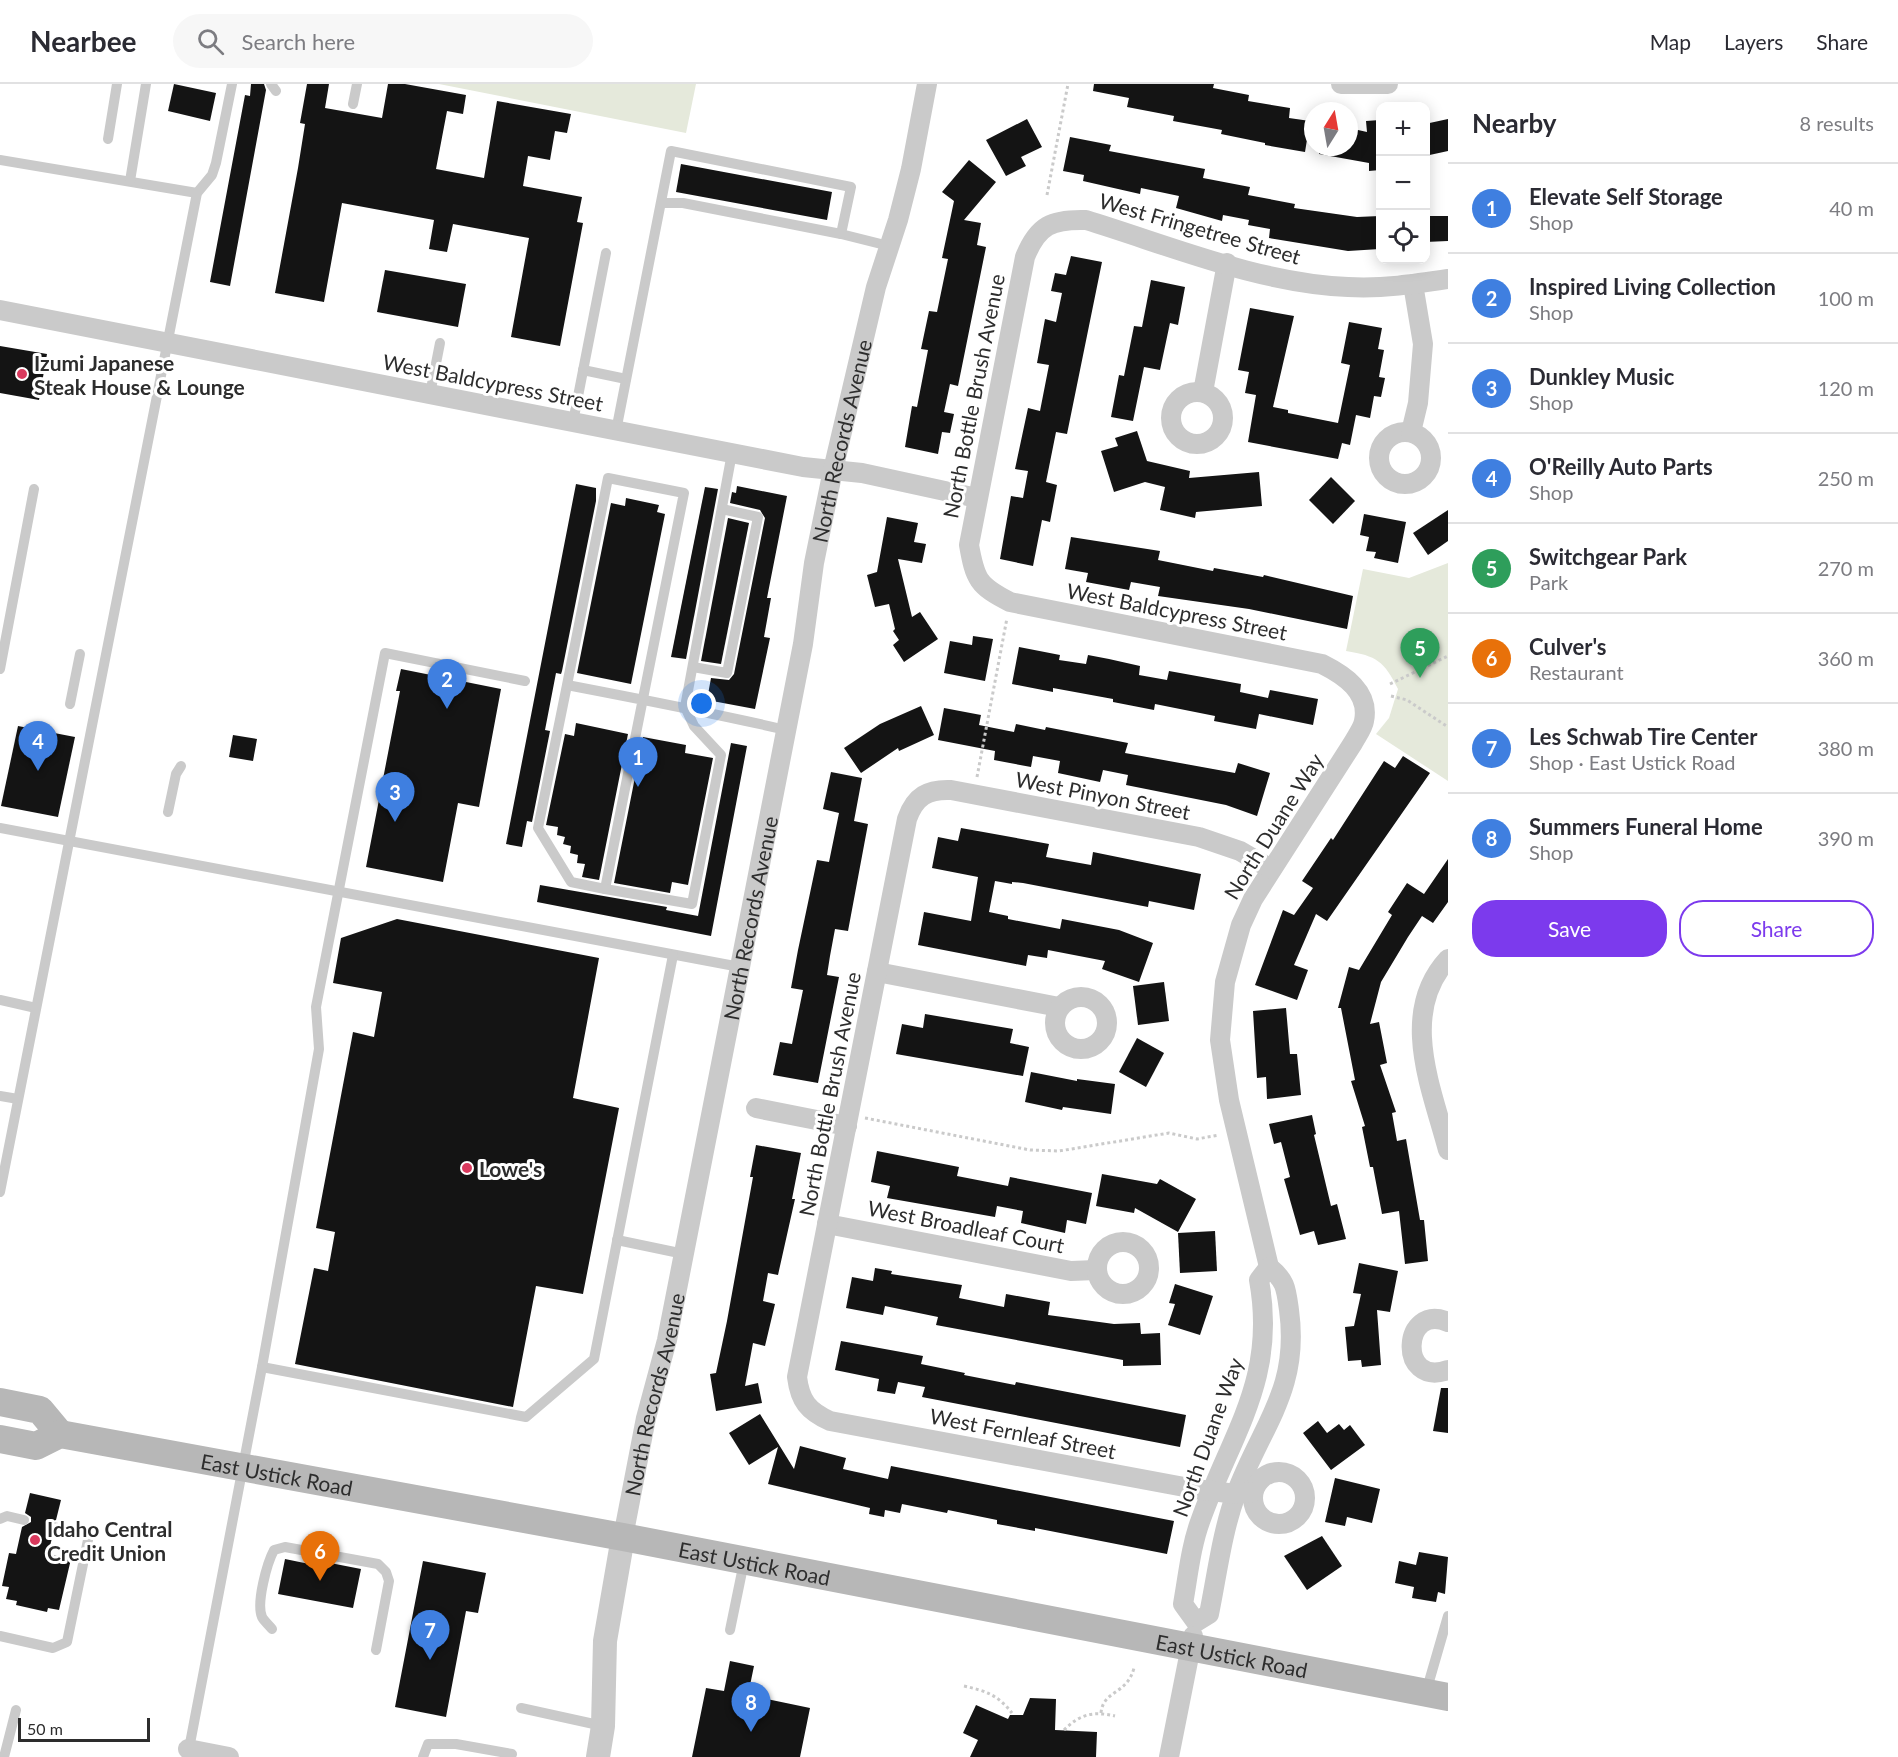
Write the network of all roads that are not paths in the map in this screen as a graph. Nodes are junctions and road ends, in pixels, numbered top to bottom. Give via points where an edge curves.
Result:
1 (117, 84) edge
2 (146, 84) edge
3 (232, 84) edge
4 (357, 84) edge
5 (927, 84) edge
6 (1341, 84) edge
7 (1388, 84) edge
8 (353, 104) dead end
9 (108, 139) dead end
10 (0, 160) edge
11 (130, 181) junction
12 (197, 193) junction
13 (661, 203) junction
14 (1046, 226) joint
15 (841, 234) junction
16 (889, 246) junction
17 (606, 252) dead end
18 (1227, 263) junction
19 (1448, 279) edge
20 (1413, 284) junction
21 (0, 310) edge
22 (167, 343) junction
23 (440, 343) dead end
24 (583, 370) junction
25 (626, 379) junction
26 (1203, 392) dead end
27 (430, 394) junction
28 (573, 422) junction
29 (616, 431) junction
30 (1411, 432) dead end
31 (732, 453) junction
32 (832, 470) junction
33 (34, 489) dead end
34 (977, 498) junction
35 (722, 509) junction
36 (978, 582) joint
37 (80, 654) dead end
38 (693, 667) junction
39 (0, 669) edge
40 (525, 681) dead end
41 (567, 685) junction
42 (1361, 696) joint
43 (642, 700) junction
44 (70, 704) dead end
45 (686, 707) junction
46 (786, 730) junction
47 (181, 766) dead end
48 (921, 795) joint
49 (168, 812) dead end
50 (0, 828) edge
51 (69, 841) junction
52 (1271, 869) junction
53 (605, 889) junction
54 (338, 892) junction
55 (673, 955) junction
56 (1448, 959) edge
57 (740, 967) junction
58 (877, 972) junction
59 (0, 1000) edge
60 (1059, 1007) dead end
61 (36, 1008) junction
62 (0, 1096) edge
63 (18, 1099) junction
64 (756, 1108) dead end
65 (848, 1121) junction
66 (1448, 1150) edge
67 (0, 1192) edge
68 (827, 1224) junction
69 (617, 1240) junction
70 (684, 1254) junction
71 (1269, 1267) junction
72 (1096, 1270) dead end
73 (1448, 1322) edge
74 (262, 1367) junction
75 (1448, 1370) edge
76 (0, 1402) edge
77 (806, 1406) joint
78 (60, 1434) junction
79 (0, 1439) edge
80 (242, 1466) junction
81 (1212, 1491) junction
82 (1244, 1493) junction
83 (0, 1519) edge
84 (24, 1520) dead end
85 (54, 1527) dead end
86 (623, 1537) junction
87 (744, 1562) junction
88 (1448, 1616) edge
89 (272, 1629) dead end
90 (730, 1630) dead end
91 (1193, 1635) junction
92 (0, 1636) edge
93 (376, 1650) dead end
94 (1437, 1695) edge
95 (521, 1708) dead end
96 (16, 1710) dead end
97 (603, 1726) junction
98 (188, 1753) edge
99 (512, 1754) dead end
100 (4, 1757) edge
101 (229, 1757) edge
102 (423, 1757) edge
103 (598, 1757) edge
104 (1169, 1757) edge

1 - 9 lane
2 - 11 lane
3 - 12 lane via 216,163 212,175
4 - 8 lane
5 - 16 street, North Records Avenue via 911,169
6 - 7 street
10 - 11 lane
11 - 12 lane
12 - 22 lane
13 - 15 lane via 683,203
13 - 15 lane via 671,151 850,187
13 - 25 lane
14 - 18 street, West Fringetree Street via 1065,219 1086,220
14 - 34 street, North Bottle Brush Avenue via 1032,239 1025,257
15 - 16 lane
16 - 32 street, North Records Avenue
17 - 24 lane
18 - 20 street, West Fringetree Street via 1278,278 1322,285 1370,288
18 - 26 street
19 - 20 street, West Fringetree Street
20 - 30 street via 1423,344 1418,404
21 - 22 street, West Baldcypress Street
22 - 27 street, West Baldcypress Street
22 - 51 lane
23 - 27 lane
24 - 25 lane
24 - 28 lane
25 - 29 lane
27 - 28 street, West Baldcypress Street
28 - 29 street, West Baldcypress Street
29 - 31 street, West Baldcypress Street
31 - 32 street, West Baldcypress Street
31 - 35 lane
32 - 34 street, West Baldcypress Street
32 - 46 street, North Records Avenue
33 - 39 lane
34 - 36 street, North Bottle Brush Avenue via 969,545
35 - 38 lane
35 - 38 lane via 758,517 727,673
36 - 42 street, West Baldcypress Street via 1010,602 1322,664 1346,675
37 - 44 lane
38 - 45 lane
40 - 54 lane via 385,652
41 - 43 lane
41 - 43 lane via 608,478 684,493
41 - 53 lane via 538,828 571,882
42 - 52 street, North Duane Way via 1364,721 1353,743
43 - 45 lane
43 - 53 lane
45 - 46 lane
45 - 53 lane via 694,726 720,755 692,904
46 - 57 street, North Records Avenue
47 - 49 lane
48 - 52 street, West Pinyon Street via 937,790 974,795 1199,837 1240,851
48 - 58 street, North Bottle Brush Avenue via 907,819
50 - 51 lane
51 - 54 lane
51 - 61 lane
52 - 71 street, North Duane Way via 1241,926 1225,982 1220,1041 1223,1070
54 - 55 lane
54 - 74 lane via 316,1007 319,1049
55 - 57 lane
55 - 69 lane
56 - 66 street via 1424,999 1420,1030
57 - 70 street, North Records Avenue
58 - 60 street
58 - 65 street, North Bottle Brush Avenue
59 - 61 lane
61 - 63 lane
62 - 63 lane
63 - 67 lane
64 - 65 street
65 - 68 street, North Bottle Brush Avenue
68 - 72 street, West Broadleaf Court via 1071,1271
68 - 77 street, North Bottle Brush Avenue via 798,1377 799,1392
69 - 70 lane
69 - 74 lane via 594,1359 526,1417
70 - 86 street, North Records Avenue
71 - 81 street, North Duane Way via 1259,1280 1265,1327 1256,1386
71 - 82 street, North Duane Way via 1282,1278 1287,1292 1292,1325 1290,1356 1284,1388
73 - 75 street via 1433,1320 1423,1324 1411,1340 1415,1360 1422,1368 1431,1372
74 - 80 lane
76 - 78 main road via 40,1410
77 - 81 street, West Fernleaf Street via 830,1421
78 - 79 main road via 36,1446
78 - 80 main road, East Ustick Road
80 - 86 main road, East Ustick Road
80 - 98 lane
81 - 82 street, West Fernleaf Street
81 - 91 street, North Duane Way via 1200,1521 1183,1604
82 - 91 street, North Duane Way via 1209,1614
83 - 84 lane via 7,1516
85 - 92 lane via 89,1535 67,1642 53,1648
86 - 87 main road, East Ustick Road
86 - 97 street, North Records Avenue via 604,1641
87 - 90 lane
87 - 91 main road, East Ustick Road
88 - 94 lane
89 - 93 lane via 262,1617 260,1606 274,1550 285,1547 378,1564 389,1581
91 - 94 main road, East Ustick Road
91 - 104 street
95 - 97 lane
96 - 100 lane
97 - 103 street, North Records Avenue
98 - 101 street
99 - 102 lane via 456,1744 428,1744

